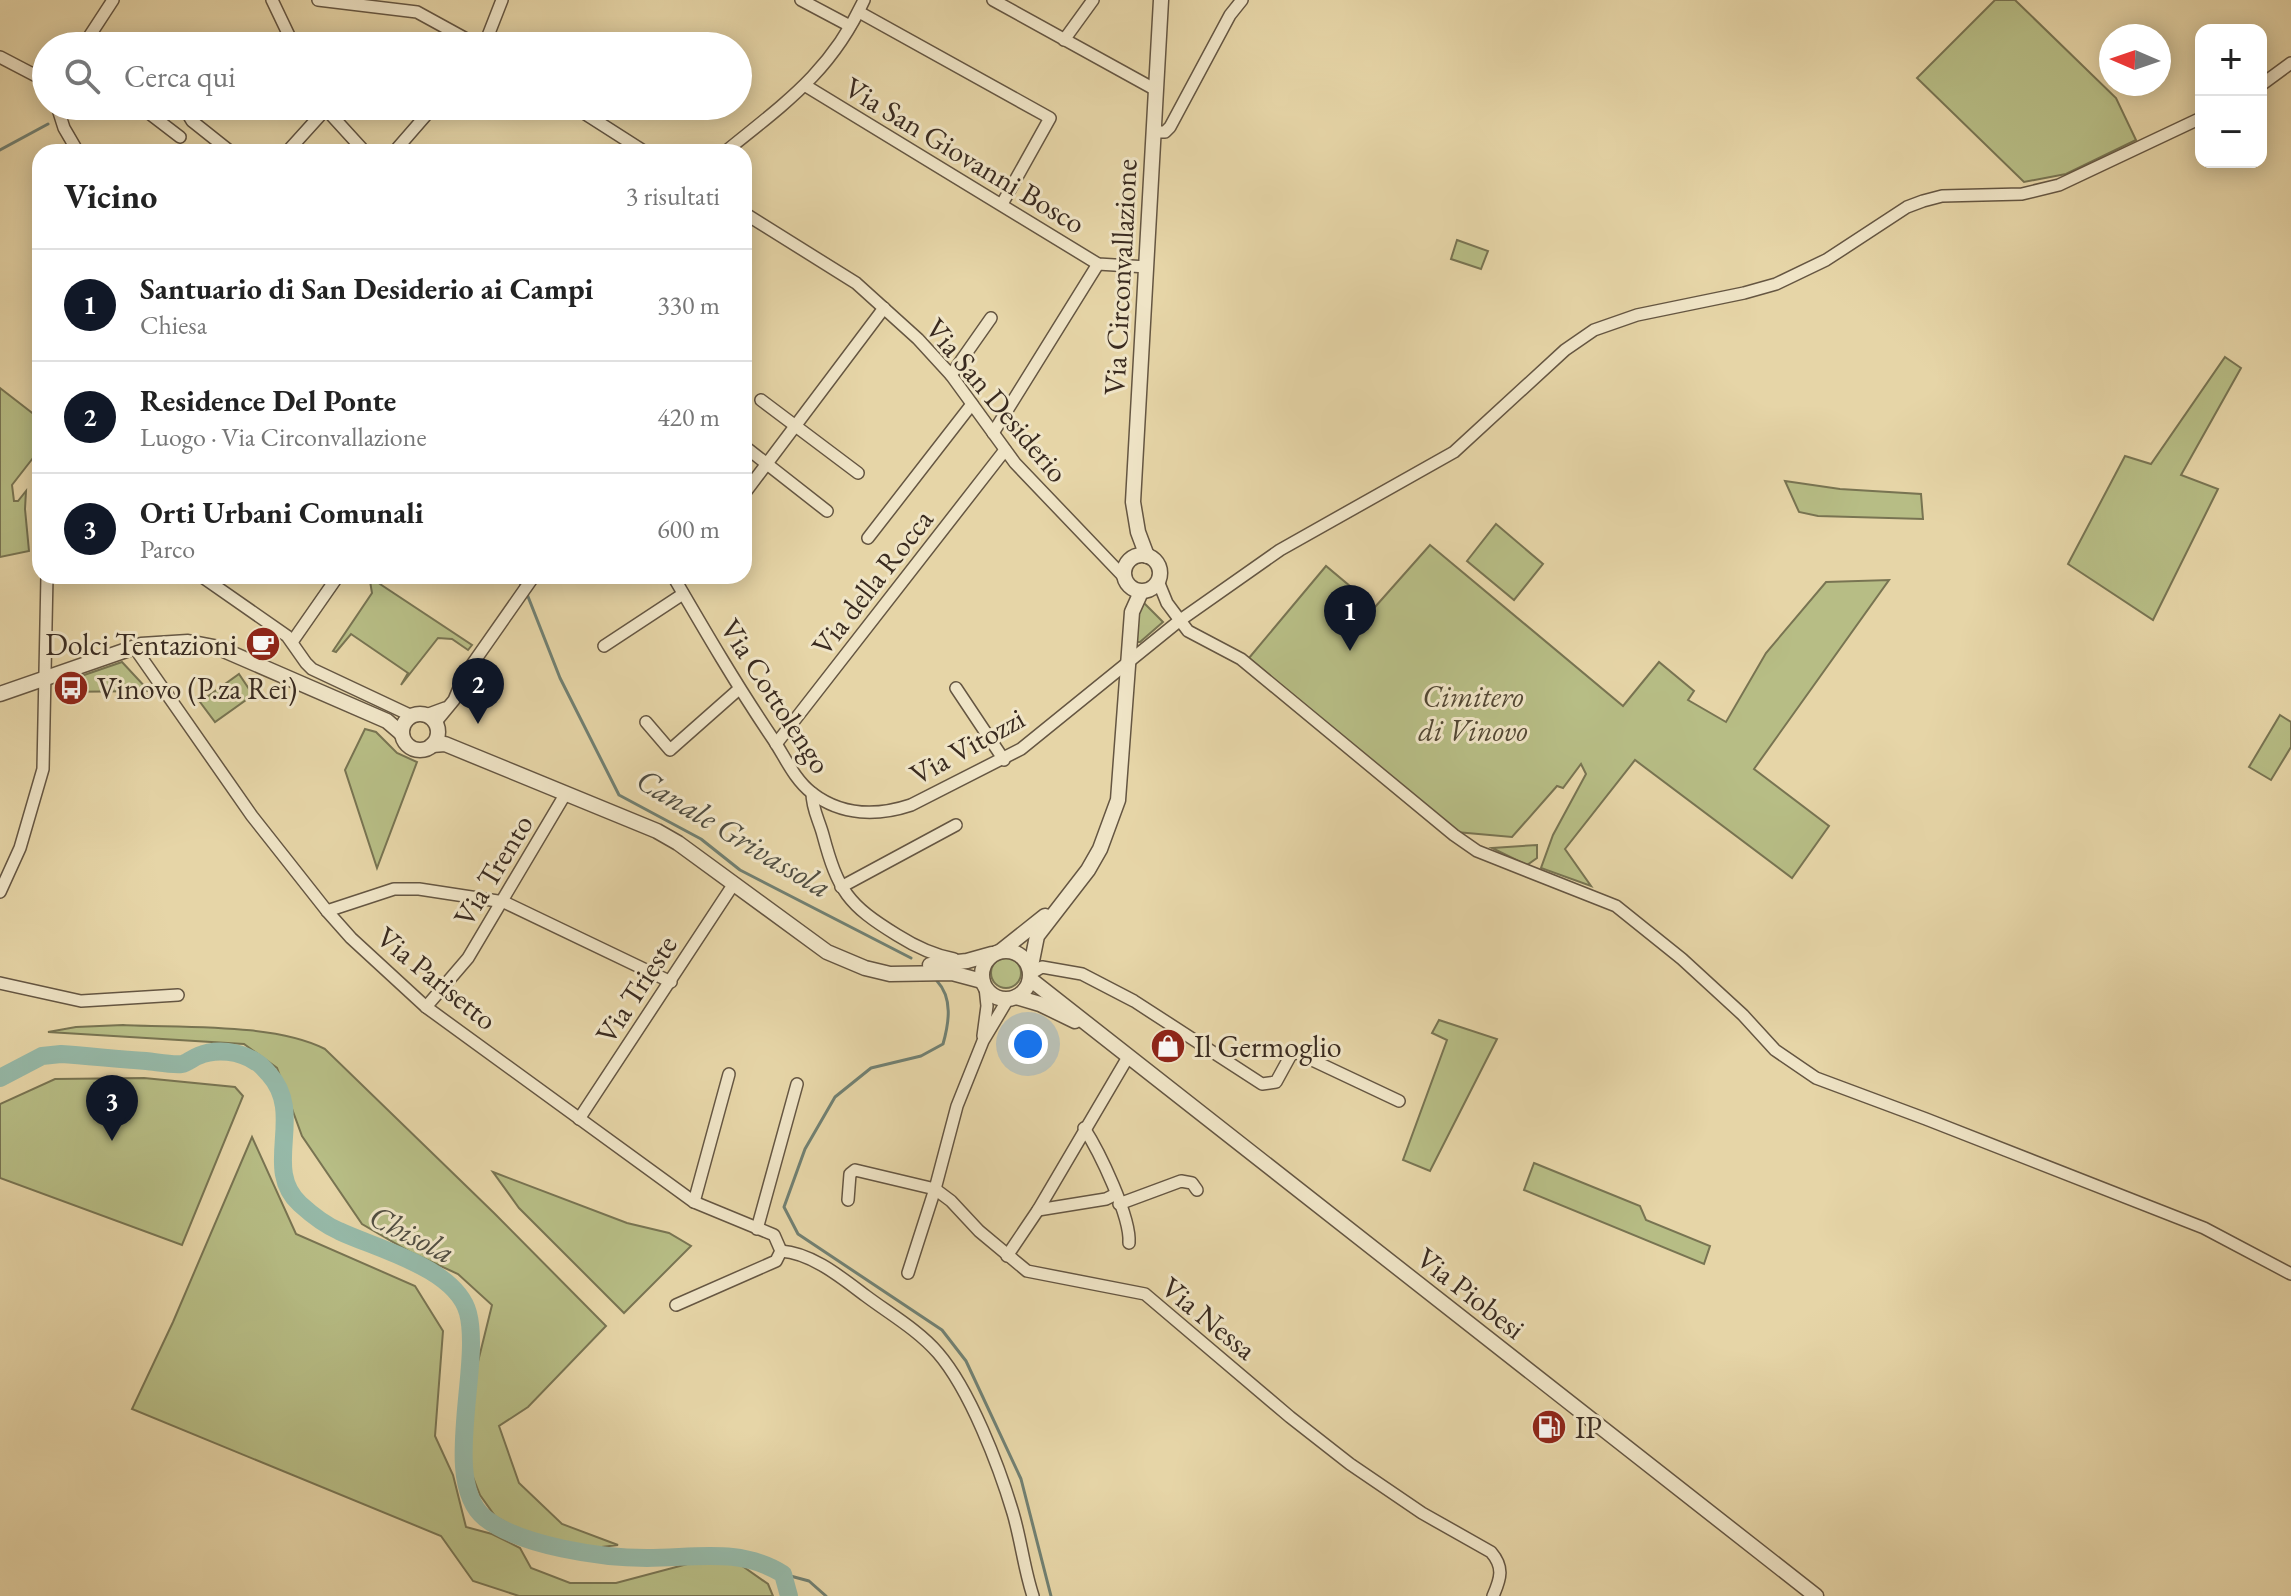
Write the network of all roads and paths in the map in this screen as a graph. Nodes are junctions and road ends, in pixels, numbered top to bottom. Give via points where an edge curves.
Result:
1 (113, 0) edge
2 (272, 0) edge
3 (318, 0) edge
4 (502, 0) edge
5 (801, 0) edge
6 (864, 0) edge
7 (993, 0) edge
8 (1093, 0) edge
9 (1161, 0) edge
10 (1242, 0) edge
11 (859, 12) junction
12 (850, 26) junction
13 (92, 32) edge
14 (287, 32) edge
15 (455, 32) edge
16 (488, 32) edge
17 (1064, 40) junction
18 (0, 57) edge
19 (2291, 63) edge
20 (32, 74) edge
21 (2267, 81) edge
22 (806, 86) junction
23 (1156, 90) junction
24 (61, 120) edge
25 (158, 120) edge
26 (191, 120) edge
27 (314, 120) edge
28 (335, 120) edge
29 (422, 120) edge
30 (595, 120) edge
31 (2195, 121) edge
32 (1155, 132) junction
33 (180, 137) dead end
34 (73, 144) edge
35 (221, 144) edge
36 (294, 144) edge
37 (358, 144) edge
38 (401, 144) edge
39 (632, 144) edge
40 (735, 144) edge
41 (1002, 204) junction
42 (752, 218) edge
43 (1098, 264) junction
44 (1147, 267) junction
45 (884, 308) junction
46 (991, 318) dead end
47 (951, 375) junction
48 (761, 400) dead end
49 (972, 404) junction
50 (796, 426) junction
51 (993, 433) junction
52 (1005, 450) junction
53 (752, 452) edge
54 (767, 464) junction
55 (858, 473) dead end
56 (752, 484) edge
57 (827, 511) dead end
58 (868, 538) dead end
59 (1136, 575) junction
60 (47, 584) edge
61 (212, 584) edge
62 (332, 584) edge
63 (527, 584) edge
64 (679, 584) edge
65 (683, 594) junction
66 (1179, 621) junction
67 (292, 642) junction
68 (604, 646) dead end
69 (134, 647) junction
70 (1126, 662) junction
71 (46, 678) junction
72 (956, 688) dead end
73 (739, 689) junction
74 (0, 694) edge
75 (646, 722) dead end
76 (424, 729) junction
77 (776, 744) junction
78 (1004, 760) junction
79 (566, 793) junction
80 (812, 793) junction
81 (956, 825) dead end
82 (733, 885) junction
83 (841, 887) junction
84 (0, 892) edge
85 (504, 902) junction
86 (1058, 906) junction
87 (327, 911) junction
88 (997, 952) junction
89 (967, 961) junction
90 (865, 968) junction
91 (1030, 974) junction
92 (671, 982) junction
93 (0, 983) edge
94 (984, 984) junction
95 (178, 995) dead end
96 (1012, 998) junction
97 (426, 1007) junction
98 (1095, 1031) junction
99 (983, 1041) junction
100 (1128, 1057) junction
101 (729, 1074) dead end
102 (797, 1084) dead end
103 (1399, 1101) dead end
104 (579, 1119) junction
105 (1084, 1128) junction
106 (935, 1189) junction
107 (1197, 1190) dead end
108 (1118, 1199) junction
109 (848, 1200) dead end
110 (694, 1202) junction
111 (1038, 1210) junction
112 (757, 1229) junction
113 (1129, 1243) dead end
114 (778, 1256) junction
115 (1007, 1256) junction
116 (2289, 1272) edge
117 (908, 1273) dead end
118 (676, 1305) dead end
119 (1033, 1596) edge
120 (1493, 1596) edge
121 (1816, 1596) edge

1 - 13 street
2 - 14 street
3 - 15 street via 417,12
4 - 16 street
5 - 12 street
6 - 11 street
7 - 17 street
8 - 17 street
9 - 23 street, Via Circonvallazione
10 - 32 street via 1170,127
11 - 12 street
11 - 41 street via 1050,118
12 - 22 street via 842,44
17 - 23 street
18 - 20 street
19 - 21 street
22 - 40 street
22 - 41 street, Via San Giovanni Bosco
23 - 32 street, Via Circonvallazione
24 - 34 street
25 - 33 street
26 - 35 street
27 - 36 street
28 - 37 street
29 - 38 street
30 - 39 street
31 - 66 street, Via Vitozzi via 2059,185 2022,194 1942,196 1907,207 1826,260 1776,284 1637,315 1594,330 1454,452 1280,550
32 - 44 street, Via Circonvallazione
41 - 43 street, Via San Giovanni Bosco
42 - 45 street, Via San Desiderio via 856,283
43 - 44 street, Via San Giovanni Bosco
43 - 51 street
44 - 59 street, Via Circonvallazione via 1133,502
45 - 47 street, Via San Desiderio
45 - 50 street
46 - 47 street
47 - 49 street, Via San Desiderio
48 - 50 street
49 - 51 street, Via San Desiderio
49 - 58 street
50 - 54 street
50 - 55 street
51 - 52 street, Via San Desiderio
52 - 59 street, Via San Desiderio
52 - 77 street, Via della Rocca
53 - 54 street
54 - 56 street
54 - 57 street
59 - 66 street, Via San Desiderio
59 - 70 street
60 - 71 street
61 - 67 street
62 - 67 street
63 - 76 street via 464,676 454,700
64 - 65 street, Via Cottolengo
65 - 68 street
65 - 73 street, Via Cottolengo
66 - 70 street, Via Vitozzi
66 - 116 street via 1241,659 1477,851 1616,906 1682,959 1775,1050 1816,1078 2204,1228
67 - 76 street via 312,669
69 - 71 street
69 - 76 street via 188,642 219,648 387,721
69 - 87 street, Via Parisetto via 252,816
70 - 78 street, Via Vitozzi
70 - 86 street via 1118,800 1100,849
71 - 74 street
71 - 84 street via 43,769 20,848
72 - 78 street
73 - 75 street via 670,750
73 - 77 street, Via Cottolengo
76 - 79 street
77 - 80 street, Via Cottolengo
78 - 80 street, Via Vitozzi via 895,811 842,809
79 - 82 street via 657,831
79 - 85 street, Via Trento
80 - 83 street, Via Cottolengo
81 - 83 street
82 - 90 street via 827,952
82 - 92 street, Via Trieste
83 - 89 street, Via Cottolengo via 867,917 920,949
85 - 87 street via 394,889
85 - 92 street
85 - 97 street, Via Trento via 468,958
86 - 88 street
86 - 91 street via 1037,936
87 - 97 street, Via Parisetto
88 - 89 street
88 - 91 street via 1016,953
88 - 94 street via 983,966
89 - 90 street
90 - 94 street via 890,974 952,973
91 - 96 street via 1023,992
91 - 98 street, Via Piobesi
91 - 103 street via 1042,967 1082,974 1134,1001 1262,1084 1276,1082 1293,1051
92 - 104 street, Via Trieste
93 - 95 street via 81,1001
94 - 96 street via 995,996
94 - 99 street
96 - 98 street, Via Piobesi via 1040,1004
96 - 99 street
97 - 104 street, Via Parisetto
98 - 100 street, Via Piobesi
99 - 106 street via 954,1113
100 - 105 street
100 - 121 street, Via Piobesi
101 - 110 street
102 - 112 street
104 - 110 street, Via Parisetto
105 - 108 street
105 - 111 street
106 - 109 street via 855,1170
106 - 115 street, Via Nessa
106 - 117 street
107 - 108 street via 1181,1181
108 - 111 street
108 - 113 street
110 - 112 street, Via Parisetto
111 - 115 street
112 - 114 street, Via Parisetto via 774,1235
114 - 118 street
114 - 119 street via 790,1252 845,1280 923,1338 953,1373 998,1470
115 - 120 street, Via Nessa via 1027,1271 1145,1294 1350,1464 1491,1552 1501,1571

